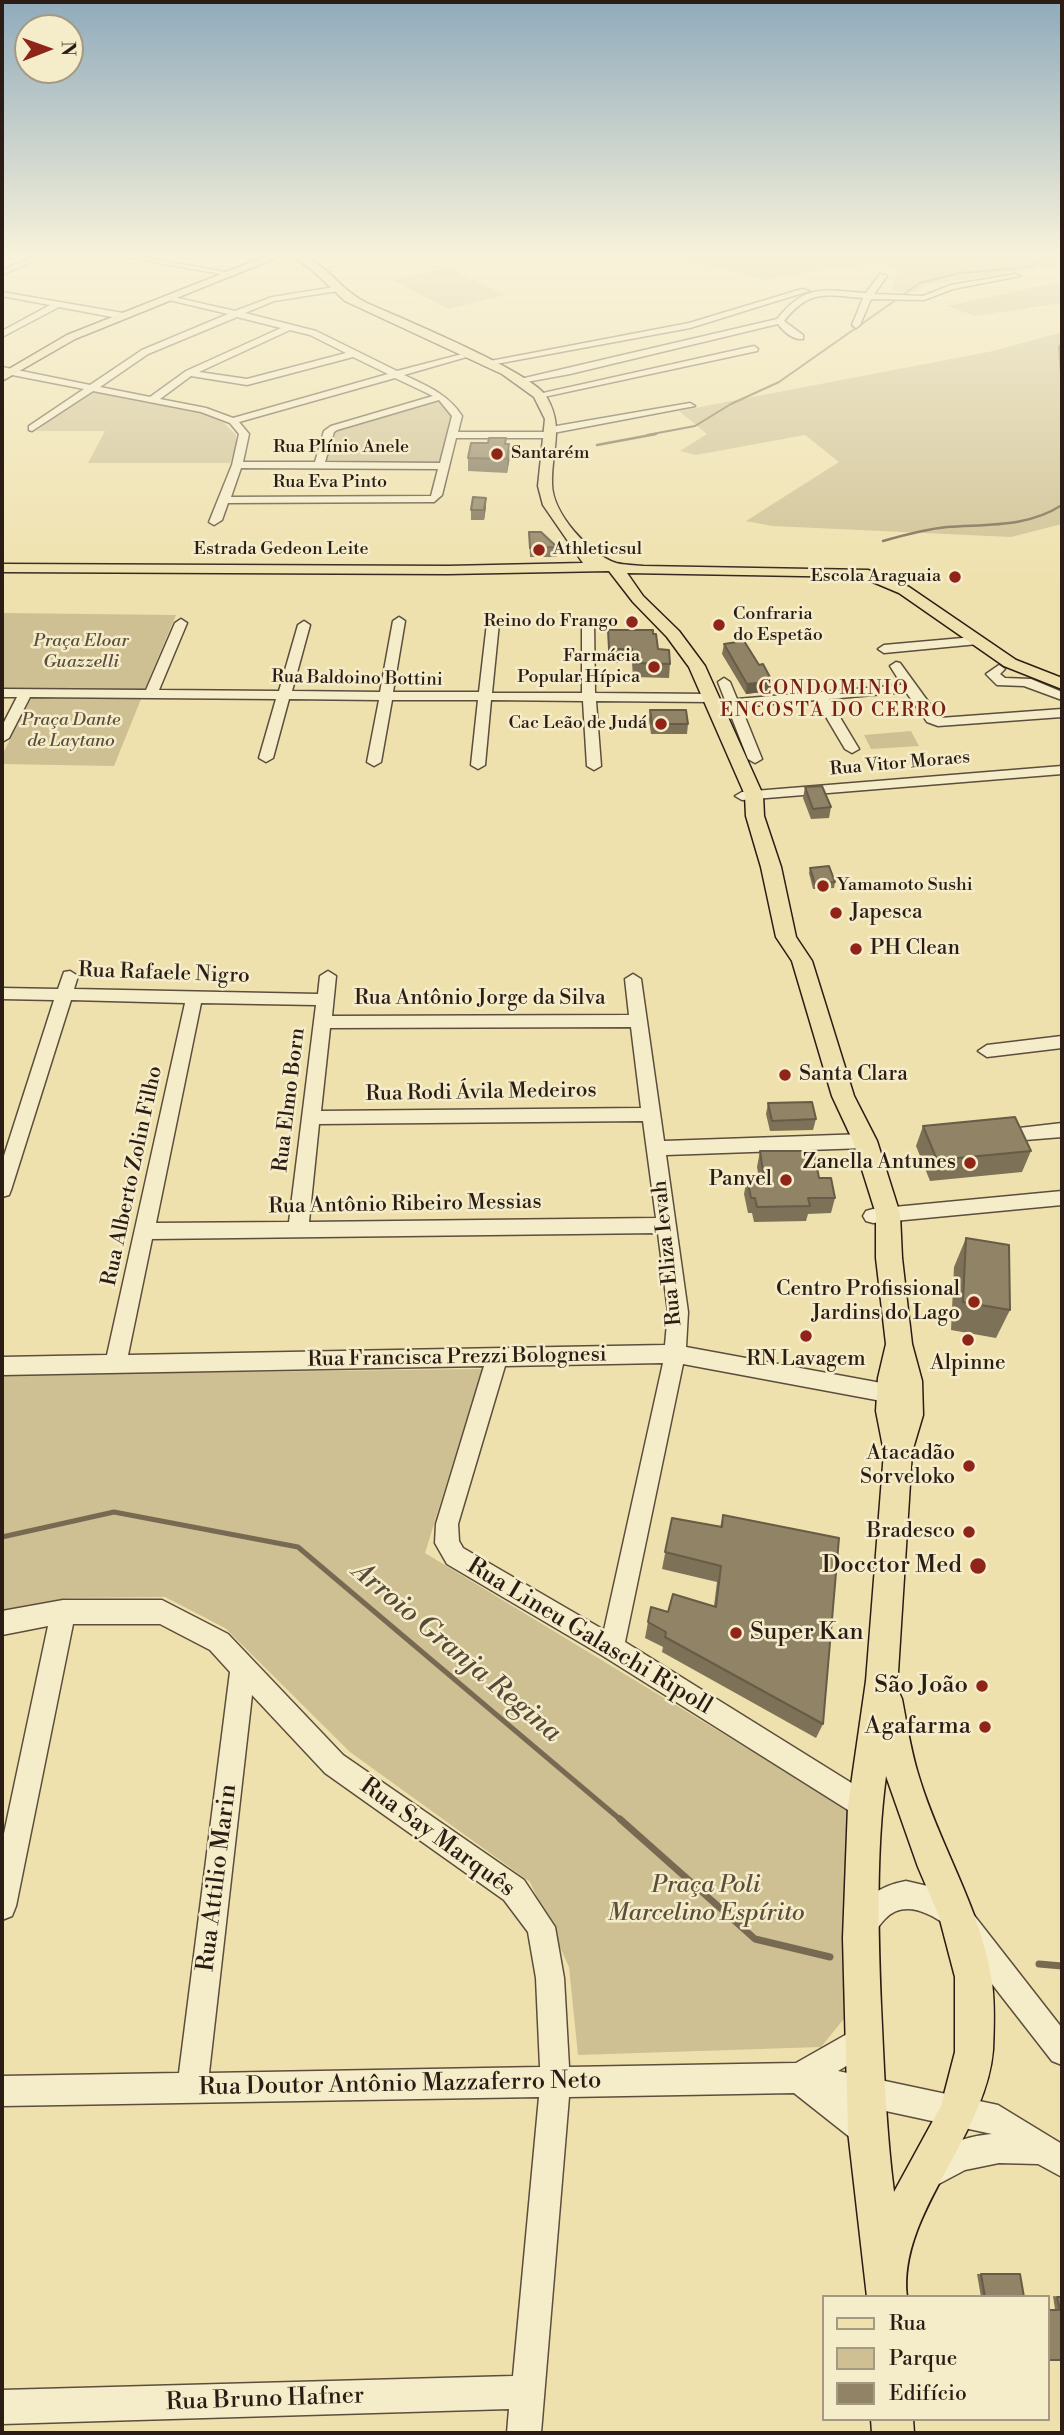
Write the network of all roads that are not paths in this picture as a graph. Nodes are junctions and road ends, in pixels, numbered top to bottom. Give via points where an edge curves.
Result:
1 (122, 367) edge
2 (203, 367) edge
3 (305, 367) edge
4 (379, 367) edge
5 (424, 367) edge
6 (493, 367) edge
7 (587, 367) edge
8 (672, 367) edge
9 (189, 373) junction
10 (5, 374) edge
11 (396, 375) junction
12 (521, 380) junction
13 (89, 387) junction
14 (539, 395) junction
15 (441, 397) junction
16 (152, 400) junction
17 (690, 407) dead end
18 (233, 421) junction
19 (32, 428) dead end
20 (551, 432) junction
21 (452, 435) junction
22 (237, 465) junction
23 (319, 466) junction
24 (444, 466) junction
25 (225, 500) junction
26 (214, 522) dead end
27 (579, 545) junction
28 (2, 568) edge
29 (618, 571) junction
30 (596, 572) junction
31 (638, 600) junction
32 (399, 621) dead end
33 (181, 623) dead end
34 (588, 623) dead end
35 (493, 624) dead end
36 (304, 625) dead end
37 (974, 641) junction
38 (884, 649) dead end
39 (895, 666) dead end
40 (999, 669) dead end
41 (724, 682) dead end
42 (1062, 684) edge
43 (910, 688) junction
44 (2, 693) edge
45 (26, 693) junction
46 (151, 694) junction
47 (820, 695) junction
48 (1062, 695) edge
49 (284, 696) junction
50 (384, 696) junction
51 (485, 697) junction
52 (589, 698) junction
53 (708, 700) junction
54 (733, 703) junction
55 (1062, 713) edge
56 (2, 738) edge
57 (852, 749) dead end
58 (266, 758) dead end
59 (755, 759) dead end
60 (374, 762) dead end
61 (478, 765) dead end
62 (594, 766) dead end
63 (1062, 770) edge
64 (748, 796) junction
65 (328, 976) dead end
66 (633, 979) dead end
67 (68, 985) junction
68 (2, 993) edge
69 (194, 998) junction
70 (325, 1000) junction
71 (638, 1021) junction
72 (323, 1022) junction
73 (1062, 1042) edge
74 (987, 1051) dead end
75 (651, 1114) junction
76 (311, 1118) junction
77 (1062, 1130) edge
78 (1025, 1133) edge
79 (857, 1142) junction
80 (656, 1148) junction
81 (2, 1190) edge
82 (1062, 1198) edge
83 (880, 1215) junction
84 (667, 1225) junction
85 (298, 1229) junction
86 (145, 1231) junction
87 (675, 1354) junction
88 (497, 1357) junction
89 (117, 1364) junction
90 (2, 1366) edge
91 (900, 1395) junction
92 (64, 1612) junction
93 (2, 1623) edge
94 (611, 1648) junction
95 (243, 1668) junction
96 (882, 1681) junction
97 (864, 1806) junction
98 (2, 1906) edge
99 (956, 1915) junction
100 (861, 1938) junction
101 (863, 2040) junction
102 (1062, 2051) edge
103 (799, 2078) junction
104 (555, 2082) junction
105 (192, 2088) junction
106 (2, 2091) edge
107 (864, 2092) junction
108 (958, 2112) junction
109 (867, 2132) junction
110 (1053, 2155) edge
111 (919, 2183) junction
112 (886, 2287) edge
113 (528, 2392) junction
114 (2, 2407) edge
115 (524, 2433) edge

1 - 13 street
2 - 9 street
3 - 9 street via 247,382
4 - 11 street
5 - 11 street
6 - 12 main road
7 - 12 street
8 - 14 street
9 - 16 street
10 - 13 street
11 - 15 street
11 - 18 street
12 - 14 main road
13 - 16 street
13 - 19 street
14 - 20 main road via 551,419
15 - 21 street via 457,416
15 - 23 street via 329,430
16 - 18 street
17 - 20 street
18 - 22 street via 243,434
20 - 21 street
20 - 27 main road via 545,486 555,513
21 - 24 street
22 - 23 street, Rua Plínio Anele
22 - 25 street
23 - 24 street, Rua Plínio Anele
24 - 25 street, Rua Eva Pinto via 434,499
25 - 26 street
27 - 29 main road
27 - 30 main road
28 - 30 main road, Estrada Gedeon Leite
29 - 30 main road, Estrada Gedeon Leite
29 - 31 main road
29 - 37 main road, Estrada Gedeon Leite via 863,573 904,590
30 - 31 main road
31 - 53 main road via 673,634 684,652 685,667
32 - 50 street
33 - 46 street
34 - 52 street
35 - 51 street
36 - 49 street
37 - 38 street
37 - 42 main road, Estrada Gedeon Leite via 1010,663
39 - 43 street
40 - 48 street via 992,674 1002,682 1026,682
41 - 54 street
43 - 47 street, Rua Baldoino Bottini
43 - 55 street via 939,722
44 - 45 street, Rua Baldoino Bottini
45 - 46 street, Rua Baldoino Bottini
45 - 56 street
46 - 49 street, Rua Baldoino Bottini
47 - 54 street, Rua Baldoino Bottini
47 - 57 street
49 - 50 street, Rua Baldoino Bottini
49 - 58 street
50 - 51 street, Rua Baldoino Bottini
50 - 60 street
51 - 52 street, Rua Baldoino Bottini
51 - 61 street
52 - 53 street, Rua Baldoino Bottini
52 - 62 street
53 - 54 street, Rua Baldoino Bottini
53 - 64 main road
54 - 59 street
63 - 64 street, Rua Vitor Moraes
64 - 79 main road via 782,899 786,937 802,961
65 - 70 street, Rua Elmo Born
66 - 71 street, Rua Eliza Ievah
67 - 68 street, Rua Rafaele Nigro
67 - 69 street, Rua Rafaele Nigro
67 - 81 street
69 - 70 street, Rua Rafaele Nigro
69 - 86 street, Rua Alberto Zolin Filho
70 - 72 street, Rua Elmo Born
71 - 72 street, Rua Antônio Jorge da Silva
71 - 75 street, Rua Eliza Ievah
72 - 76 street, Rua Elmo Born
73 - 74 street
75 - 76 street, Rua Rodi Ávila Medeiros
75 - 80 street, Rua Eliza Ievah
76 - 85 street, Rua Elmo Born
77 - 78 street
79 - 80 street
79 - 83 main road
80 - 84 street, Rua Eliza Ievah
82 - 83 street
83 - 91 main road via 909,1381
84 - 85 street, Rua Antônio Ribeiro Messias
84 - 87 street, Rua Eliza Ievah via 678,1312
85 - 86 street, Rua Antônio Ribeiro Messias
86 - 89 street, Rua Alberto Zolin Filho
87 - 88 street, Rua Francisca Prezzi Bolognesi
87 - 91 street, Rua Francisca Prezzi Bolognesi
87 - 94 street, Rua Eliza Ievah
88 - 89 street, Rua Francisca Prezzi Bolognesi
88 - 94 street, Rua Lineu Galaschi Ripoll via 447,1524 447,1543 455,1556
89 - 90 street, Rua Francisca Prezzi Bolognesi
91 - 96 main road via 890,1411 898,1452
92 - 93 street, Rua Say Marquês
92 - 95 street, Rua Say Marquês via 162,1612 219,1642
92 - 98 street
94 - 97 street, Rua Lineu Galaschi Ripoll
95 - 104 street, Rua Say Marquês via 334,1764 514,1889 541,1927 550,1978
95 - 105 street, Rua Attilio Marin
96 - 97 main road
96 - 99 main road via 902,1776
97 - 100 main road
99 - 100 street via 926,1896 891,1897 877,1906
99 - 102 street
99 - 108 main road via 973,1977 974,2052
100 - 101 main road
101 - 103 street, Rua Doutor Antônio Mazzaferro Neto
101 - 107 main road
103 - 104 street, Rua Doutor Antônio Mazzaferro Neto
103 - 107 street, Rua Doutor Antônio Mazzaferro Neto
103 - 109 street
104 - 105 street, Rua Doutor Antônio Mazzaferro Neto
104 - 113 street, Rua Say Marquês
105 - 106 street, Rua Doutor Antônio Mazzaferro Neto
107 - 108 street, Rua Doutor Antônio Mazzaferro Neto
107 - 109 main road
108 - 110 street, Rua Doutor Antônio Mazzaferro Neto via 998,2120
108 - 111 main road
109 - 112 main road
110 - 111 street via 996,2147 952,2158
111 - 112 main road via 898,2224
113 - 114 street, Rua Bruno Hafner
113 - 115 street, Rua Say Marquês

